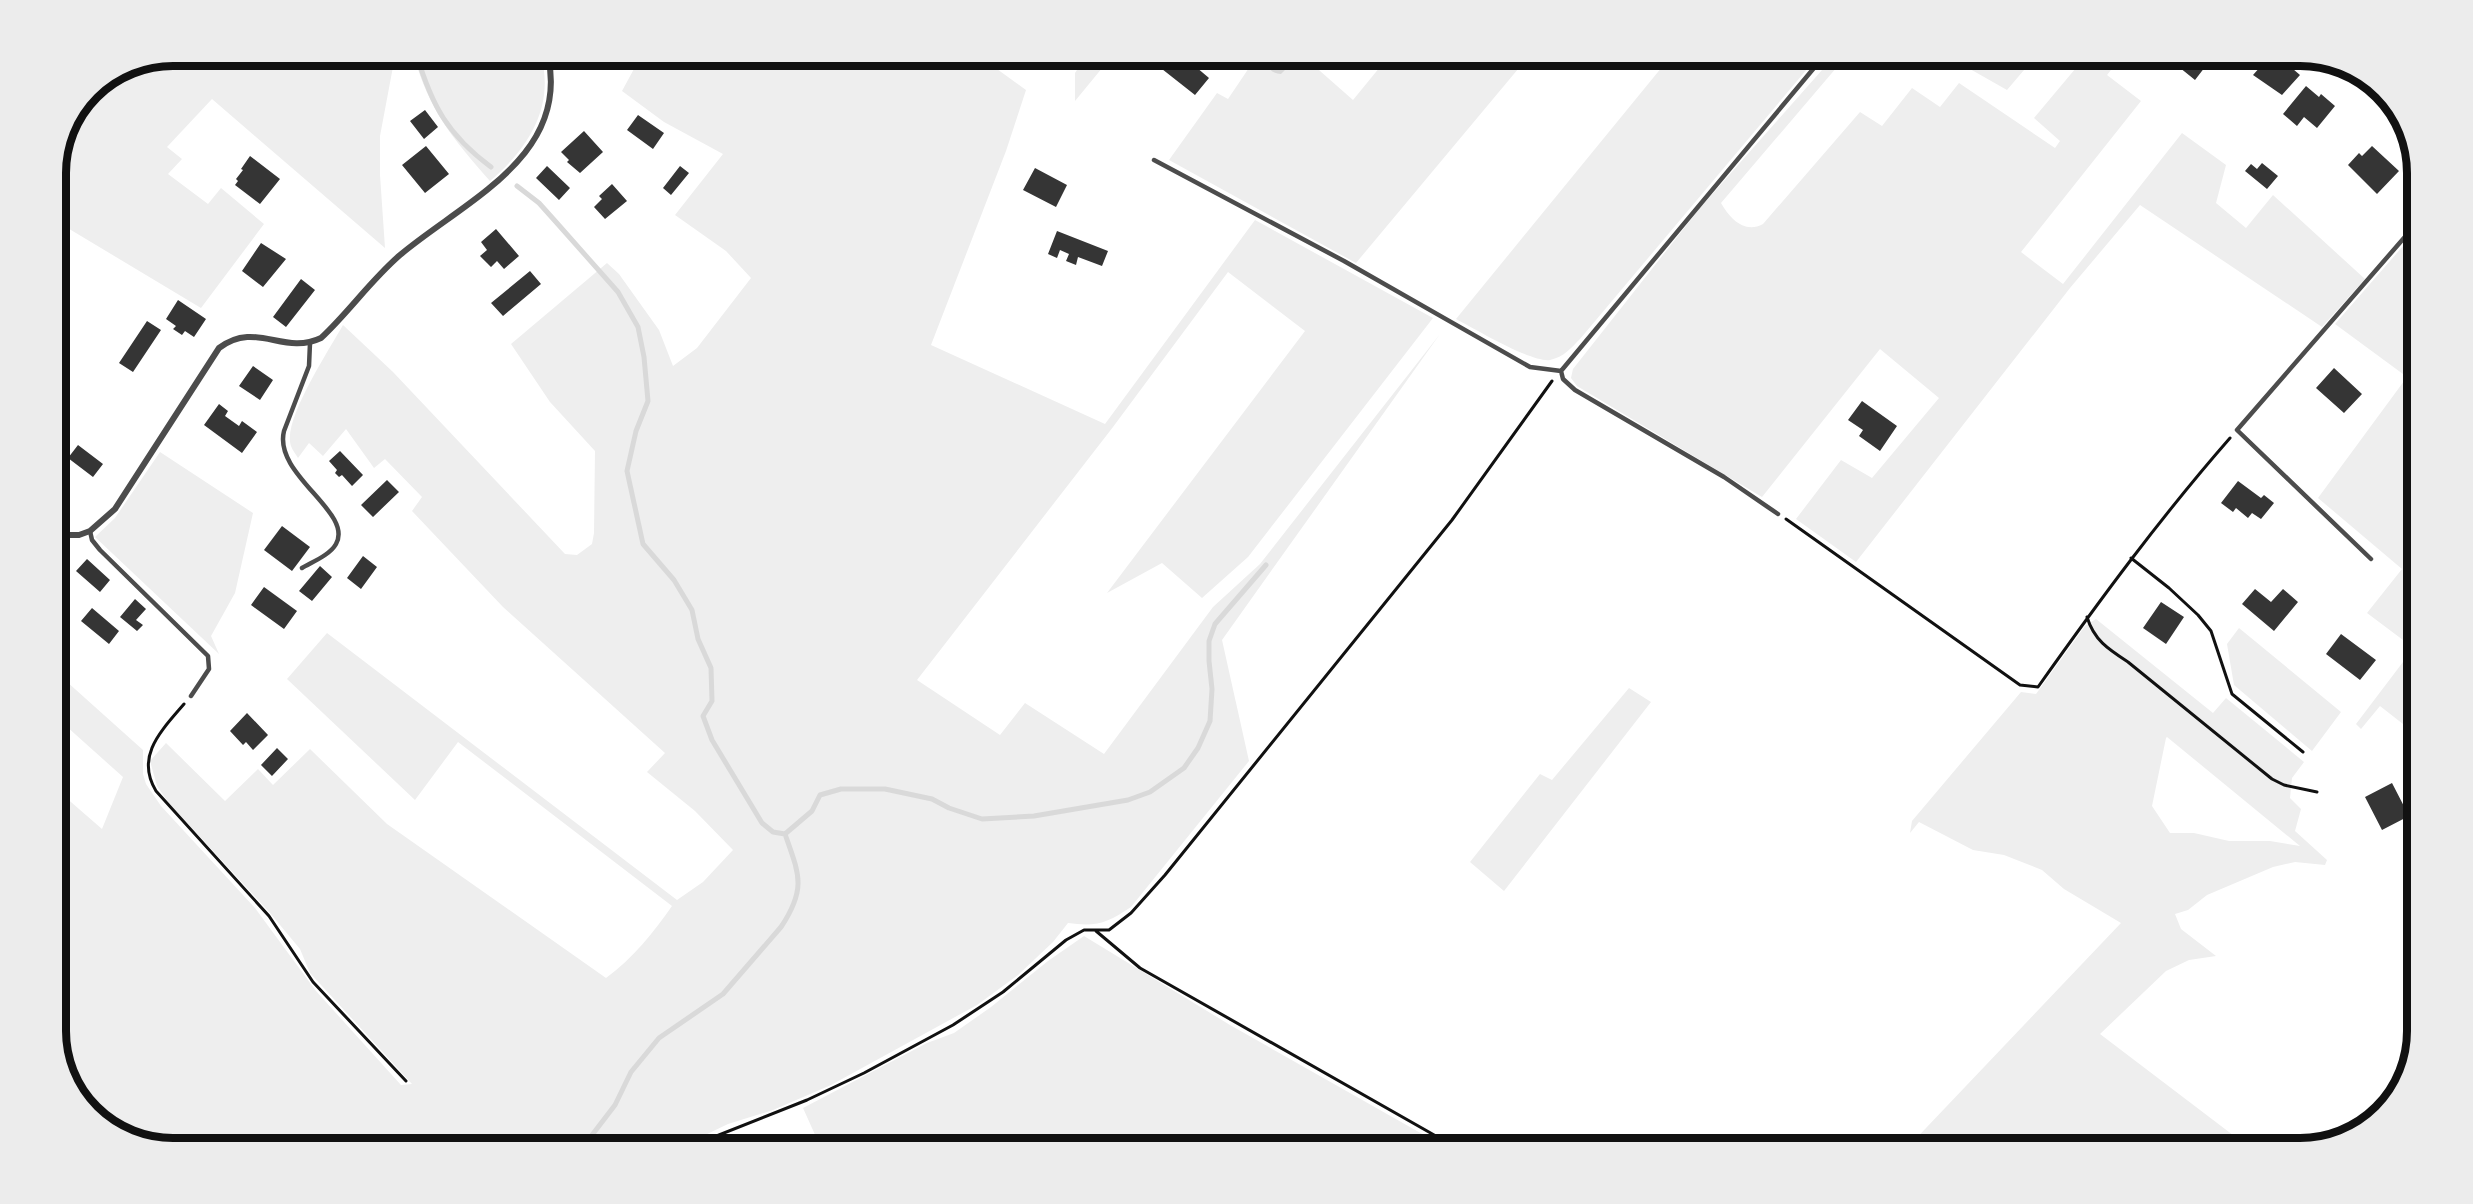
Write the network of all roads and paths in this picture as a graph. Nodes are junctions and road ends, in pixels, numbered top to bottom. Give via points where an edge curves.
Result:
1 (549, 66) edge
2 (1816, 66) edge
3 (1154, 160) dead end
4 (2407, 235) edge
5 (310, 343) junction
6 (1561, 371) junction
7 (2237, 430) junction
8 (1778, 514) joint
9 (90, 531) junction
10 (66, 535) edge
11 (2131, 558) junction
12 (2370, 559) dead end
13 (302, 568) dead end
14 (2087, 616) junction
15 (191, 696) joint
16 (2303, 752) dead end
17 (2317, 792) dead end
18 (1096, 931) junction
19 (406, 1081) dead end
20 (713, 1138) edge
21 (1438, 1138) edge

1 - 5 street via 547,111 521,159 494,185 393,261 321,338
2 - 6 lane
3 - 6 lane via 1344,261 1530,367
4 - 7 lane
5 - 9 street via 296,345 248,335 219,348 115,509
5 - 13 lane via 309,366 283,442 293,469 331,513 338,535 329,551
6 - 8 lane via 1563,380 1575,390 1724,477
6 - 18 path via 1452,520 1165,875 1131,913 1109,930
7 - 11 path
7 - 12 lane
8 - 14 path via 2020,685 2037,687
9 - 10 street
9 - 15 lane via 100,550 208,656 209,669
11 - 14 path
11 - 16 path via 2169,588 2211,631 2232,694
14 - 17 path via 2097,640 2272,778 2284,785
15 - 19 path via 149,753 150,782 177,817 269,916 313,982
18 - 20 path via 1084,930 1066,940 1003,992 953,1025 807,1100
18 - 21 path via 1140,968

